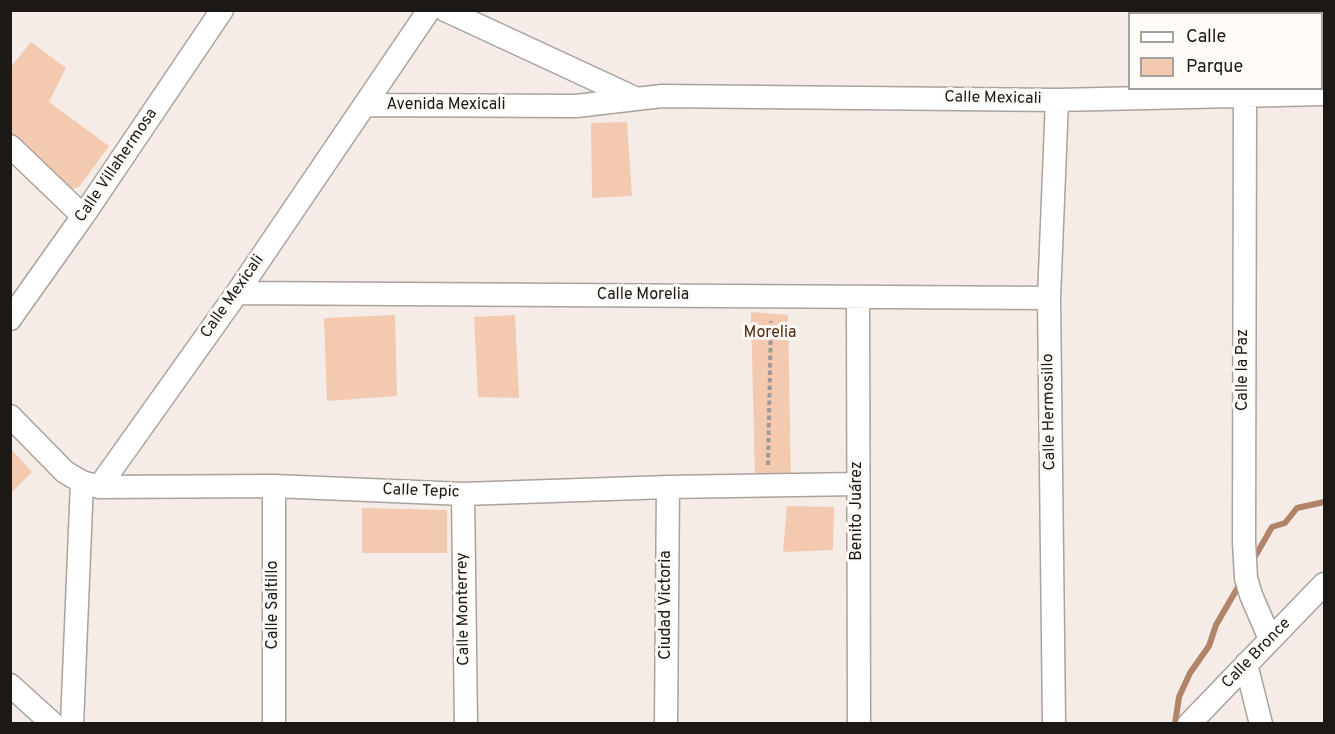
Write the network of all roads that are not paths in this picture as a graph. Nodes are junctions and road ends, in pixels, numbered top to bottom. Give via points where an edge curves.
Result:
1 (222, 10) edge
2 (429, 10) edge
3 (445, 10) edge
4 (1324, 94) edge
5 (1245, 95) junction
6 (662, 96) joint
7 (639, 100) junction
8 (1057, 100) junction
9 (366, 105) junction
10 (10, 146) edge
11 (83, 216) junction
12 (237, 293) junction
13 (858, 298) junction
14 (1049, 298) junction
15 (10, 319) edge
16 (10, 416) edge
17 (858, 484) junction
18 (90, 485) junction
19 (274, 486) junction
20 (668, 488) junction
21 (463, 494) junction
22 (1324, 584) edge
23 (1270, 639) junction
24 (1246, 664) junction
25 (10, 685) edge
26 (1195, 717) edge
27 (53, 723) edge
28 (72, 723) edge
29 (274, 723) edge
30 (466, 723) edge
31 (666, 723) edge
32 (859, 723) edge
33 (1054, 723) edge
34 (1262, 723) edge

1 - 11 street, Calle Villahermosa
2 - 9 street, Avenida Mexicali
3 - 7 street
4 - 5 street, Calle Mexicali
5 - 8 street, Calle Mexicali
5 - 23 street, Calle la Paz via 1244,542 1246,578
6 - 7 street, Avenida Mexicali
6 - 8 street, Calle Mexicali
7 - 9 street, Avenida Mexicali via 576,106
8 - 14 street, Calle Hermosillo
9 - 12 street, Calle Mexicali
10 - 11 street
11 - 15 street, Calle Villahermosa
12 - 13 street, Calle Morelia
12 - 18 street, Calle Mexicali
13 - 14 street, Calle Morelia
13 - 17 street, Benito Juárez
14 - 33 street, Calle Hermosillo
16 - 18 street via 65,472
17 - 20 street, Calle Tepic
17 - 32 street, Benito Juárez
18 - 19 street, Calle Tepic
18 - 28 street
19 - 21 street, Calle Tepic
19 - 29 street, Calle Saltillo
20 - 21 street, Calle Tepic
20 - 31 street, Ciudad Victoria
21 - 30 street, Calle Monterrey
22 - 23 street, Calle Bronce
23 - 24 street, Calle Bronce
24 - 26 street, Calle Bronce
24 - 34 street
25 - 27 street

